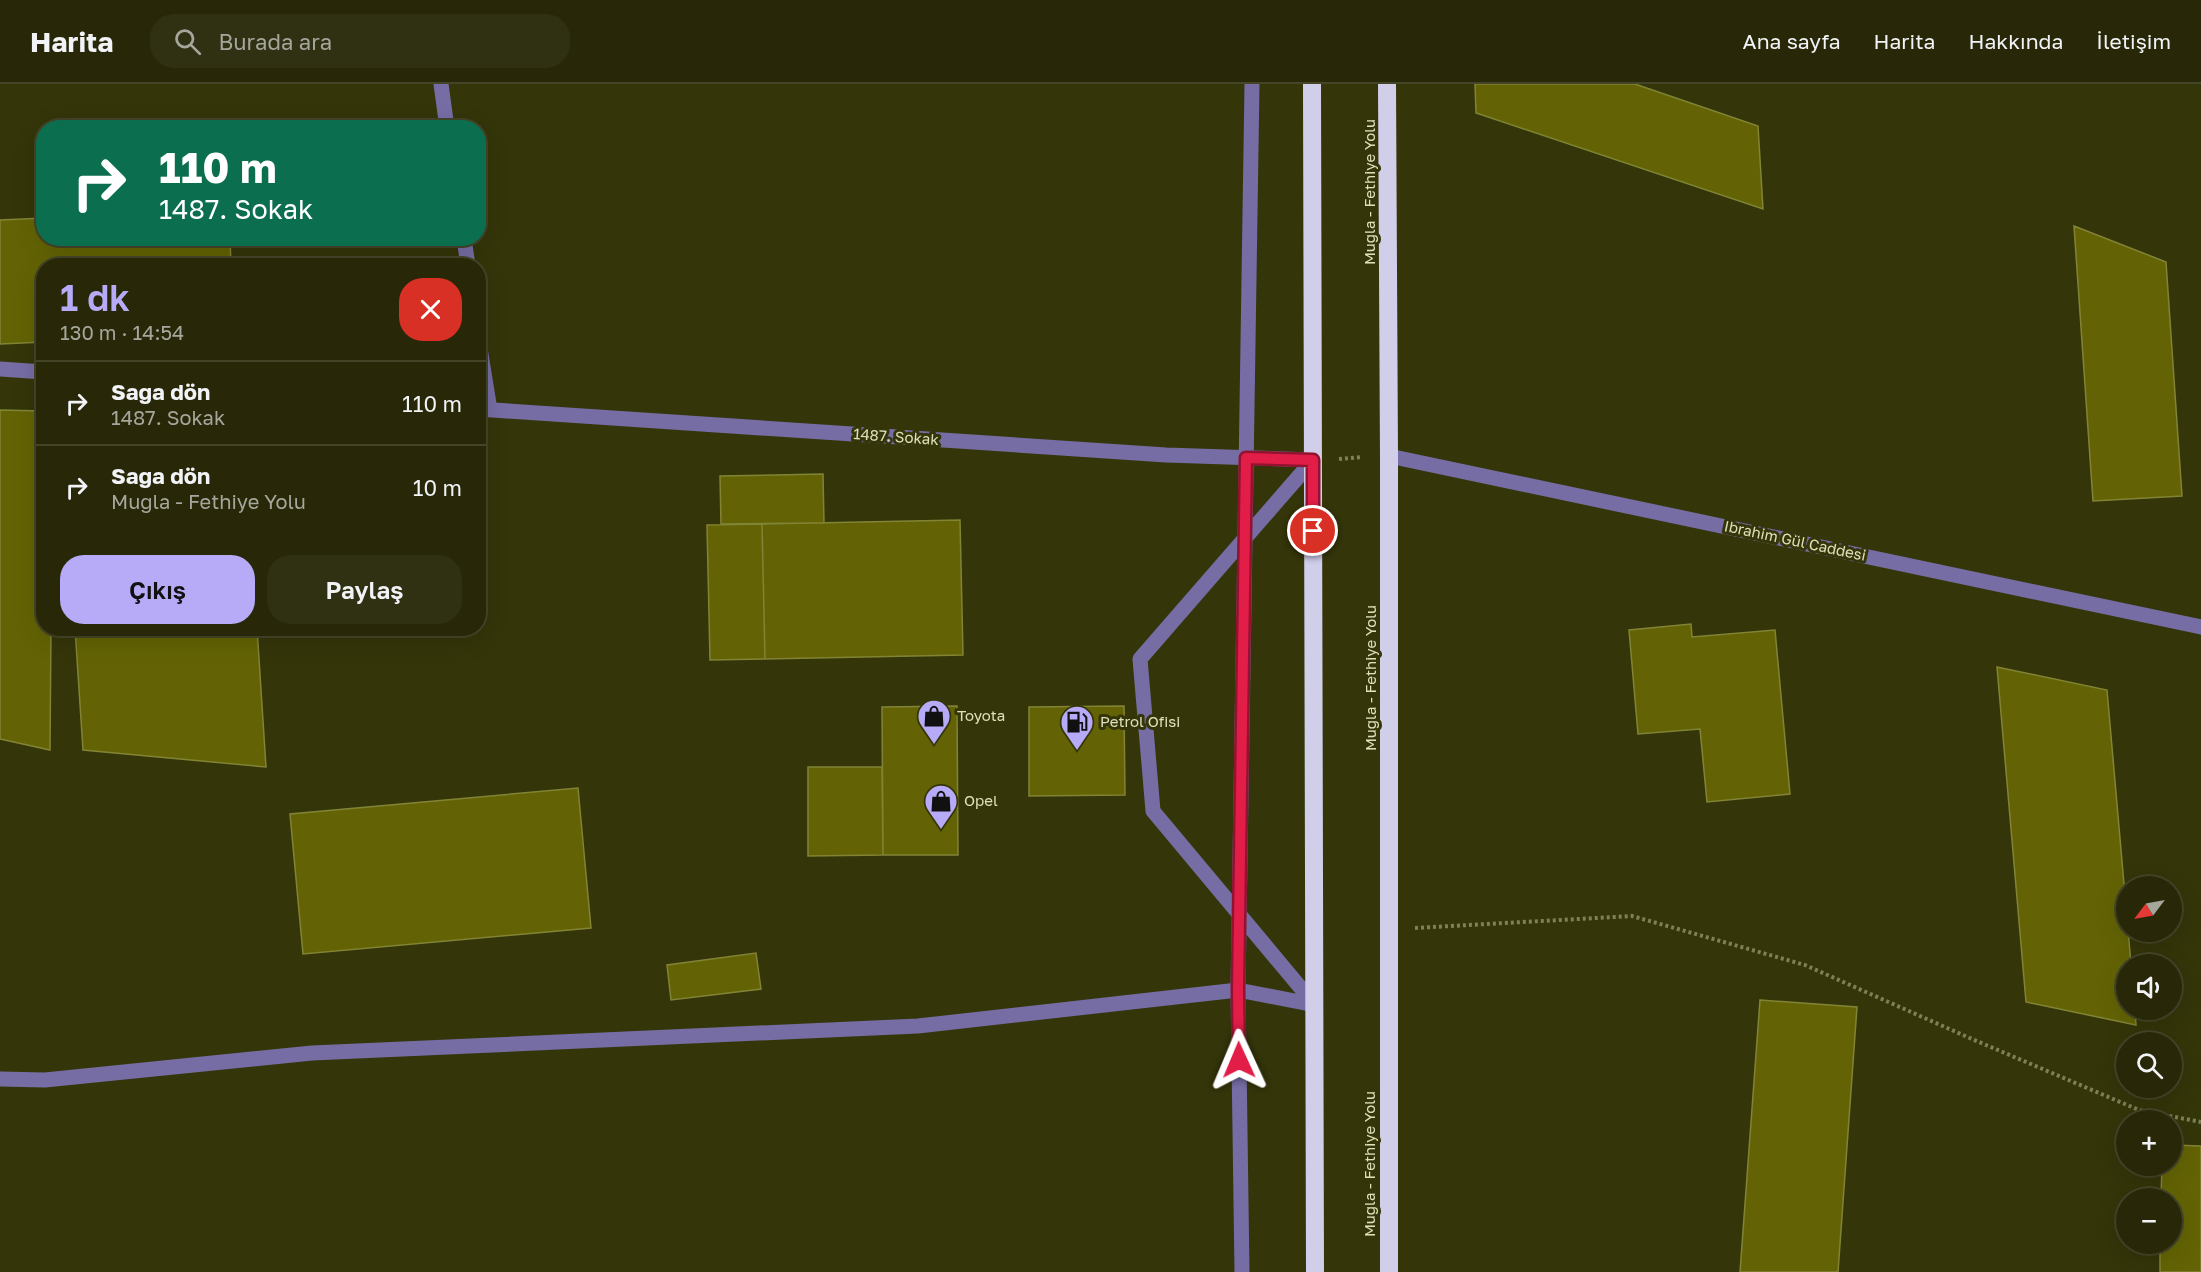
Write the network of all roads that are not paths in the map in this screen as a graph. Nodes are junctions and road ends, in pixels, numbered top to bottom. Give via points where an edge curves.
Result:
1 (441, 84) edge
2 (1252, 84) edge
3 (1312, 84) edge
4 (1387, 84) edge
5 (446, 120) edge
6 (0, 369) edge
7 (36, 371) edge
8 (486, 410) edge
9 (1389, 456) junction
10 (1246, 458) junction
11 (1313, 460) junction
12 (1245, 538) junction
13 (2201, 627) edge
14 (1239, 914) junction
15 (1238, 990) junction
16 (1315, 1005) junction
17 (0, 1079) edge
18 (1242, 1272) edge
19 (1315, 1272) edge
20 (1389, 1272) edge

1 - 5 street
2 - 10 street
3 - 11 highway
4 - 9 highway, Muğla - Fethiye Yolu
6 - 7 street
8 - 10 street, 1487. Sokak
9 - 13 street, Ibrahim Gül Caddesi
9 - 20 highway, Muğla - Fethiye Yolu
10 - 11 street, 1487. Sokak
10 - 12 street
11 - 12 street
11 - 16 highway
12 - 14 street
12 - 14 street via 1140,659 1153,811
14 - 15 street
14 - 16 street
15 - 16 street
15 - 17 street via 918,1026 312,1053 45,1080
15 - 18 street
16 - 19 highway

